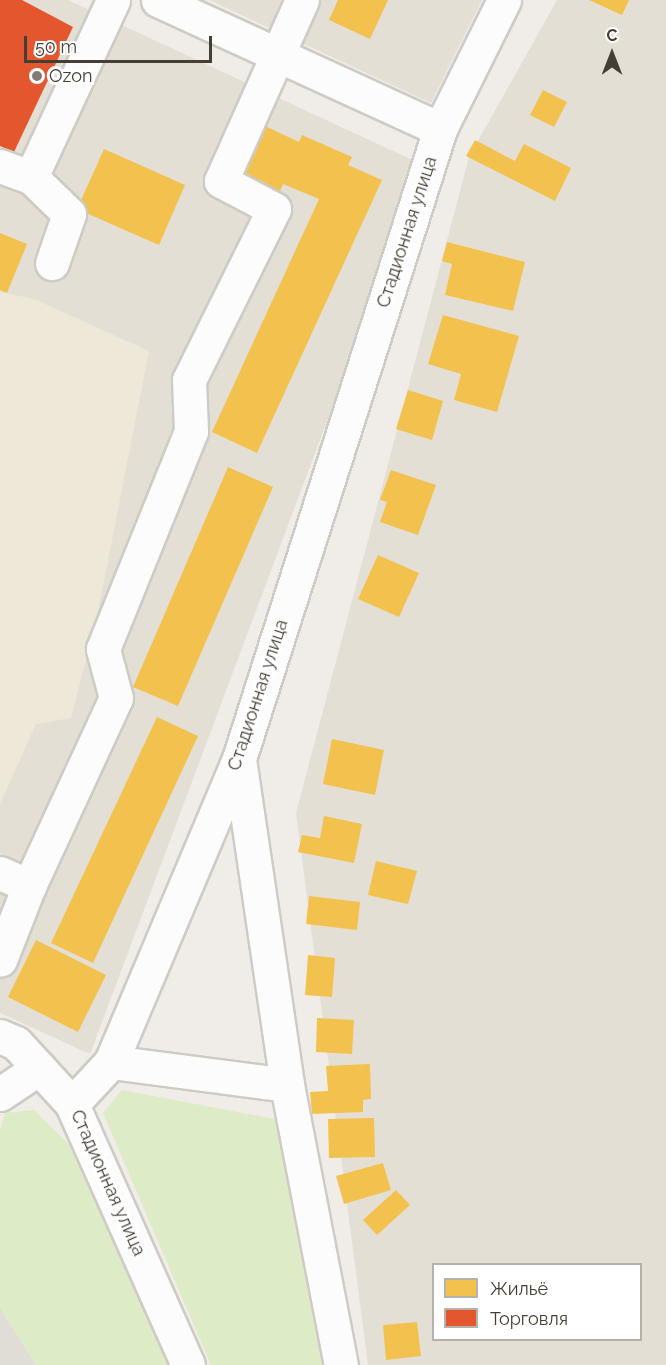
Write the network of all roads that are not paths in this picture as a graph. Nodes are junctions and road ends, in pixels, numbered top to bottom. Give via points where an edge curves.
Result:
1 (113, 0) edge
2 (158, 0) edge
3 (302, 0) edge
4 (504, 0) edge
5 (276, 57) junction
6 (440, 129) junction
7 (0, 166) edge
8 (31, 177) junction
9 (52, 263) dead end
10 (239, 759) junction
11 (0, 873) edge
12 (29, 886) junction
13 (0, 960) edge
14 (0, 1036) edge
15 (111, 1062) junction
16 (39, 1068) junction
17 (287, 1085) junction
18 (0, 1094) edge
19 (72, 1104) junction
20 (188, 1365) edge
21 (341, 1365) edge

1 - 8 street
2 - 5 street
3 - 5 street
4 - 6 street, Стадионная улица
5 - 6 street
5 - 12 street via 220,181 274,209 189,380 191,430 102,649 116,698
6 - 10 street, Стадионная улица
7 - 8 street
8 - 9 street via 69,214
10 - 15 street, Стадионная улица
10 - 17 street
11 - 12 street
12 - 13 street
14 - 16 street via 16,1043
15 - 17 street
15 - 19 street, Стадионная улица
16 - 18 street
16 - 19 street
17 - 21 street
19 - 20 street, Стадионная улица

